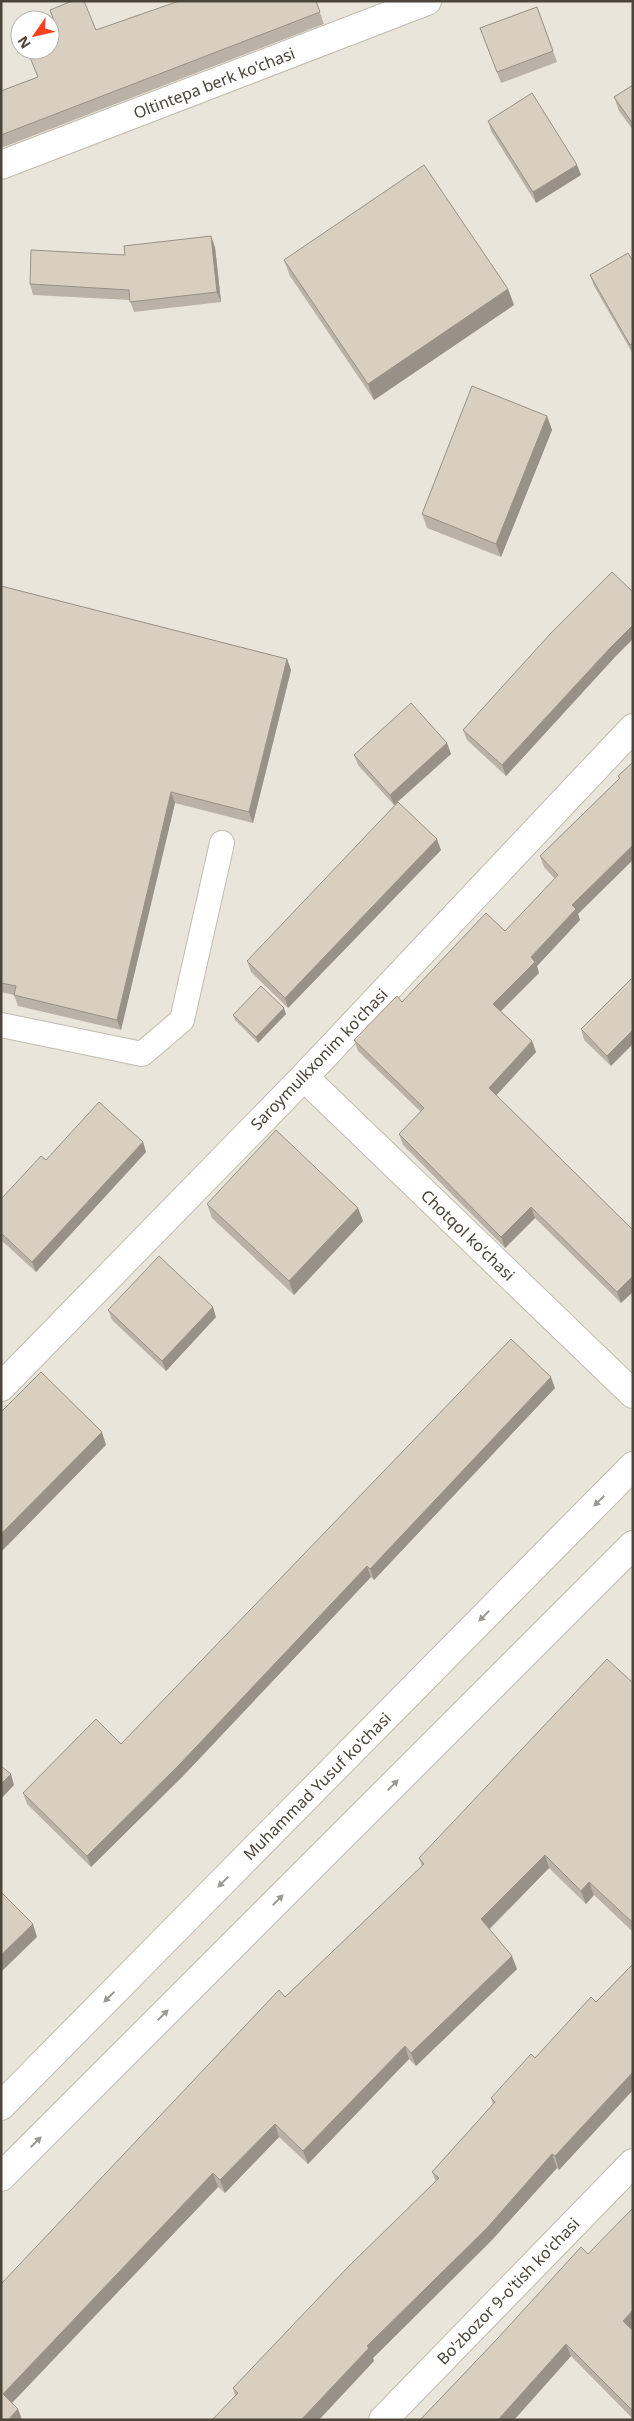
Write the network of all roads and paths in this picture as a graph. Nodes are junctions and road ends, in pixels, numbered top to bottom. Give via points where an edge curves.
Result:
1 (426, 1) edge
2 (1, 165) edge
3 (633, 728) edge
4 (222, 843) dead end
5 (1, 1025) edge
6 (304, 1077) junction
7 (1, 1387) edge
8 (633, 1394) edge
9 (633, 1466) edge
10 (633, 1545) edge
11 (1, 2106) edge
12 (633, 2163) edge
13 (1, 2176) edge
14 (383, 2420) edge

1 - 2 street, Oltintepa berk ko'chasi
3 - 6 street, Saroymulkxonim ko'chasi
4 - 5 lane via 182,1020 142,1054
6 - 7 street, Saroymulkxonim ko'chasi
6 - 8 street, Chotqol koʻchasi
9 -> 11 street, Muhammad Yusuf ko'chasi
13 -> 10 street
12 - 14 street, Bo'zbozor 9-o'tish ko'chasi

